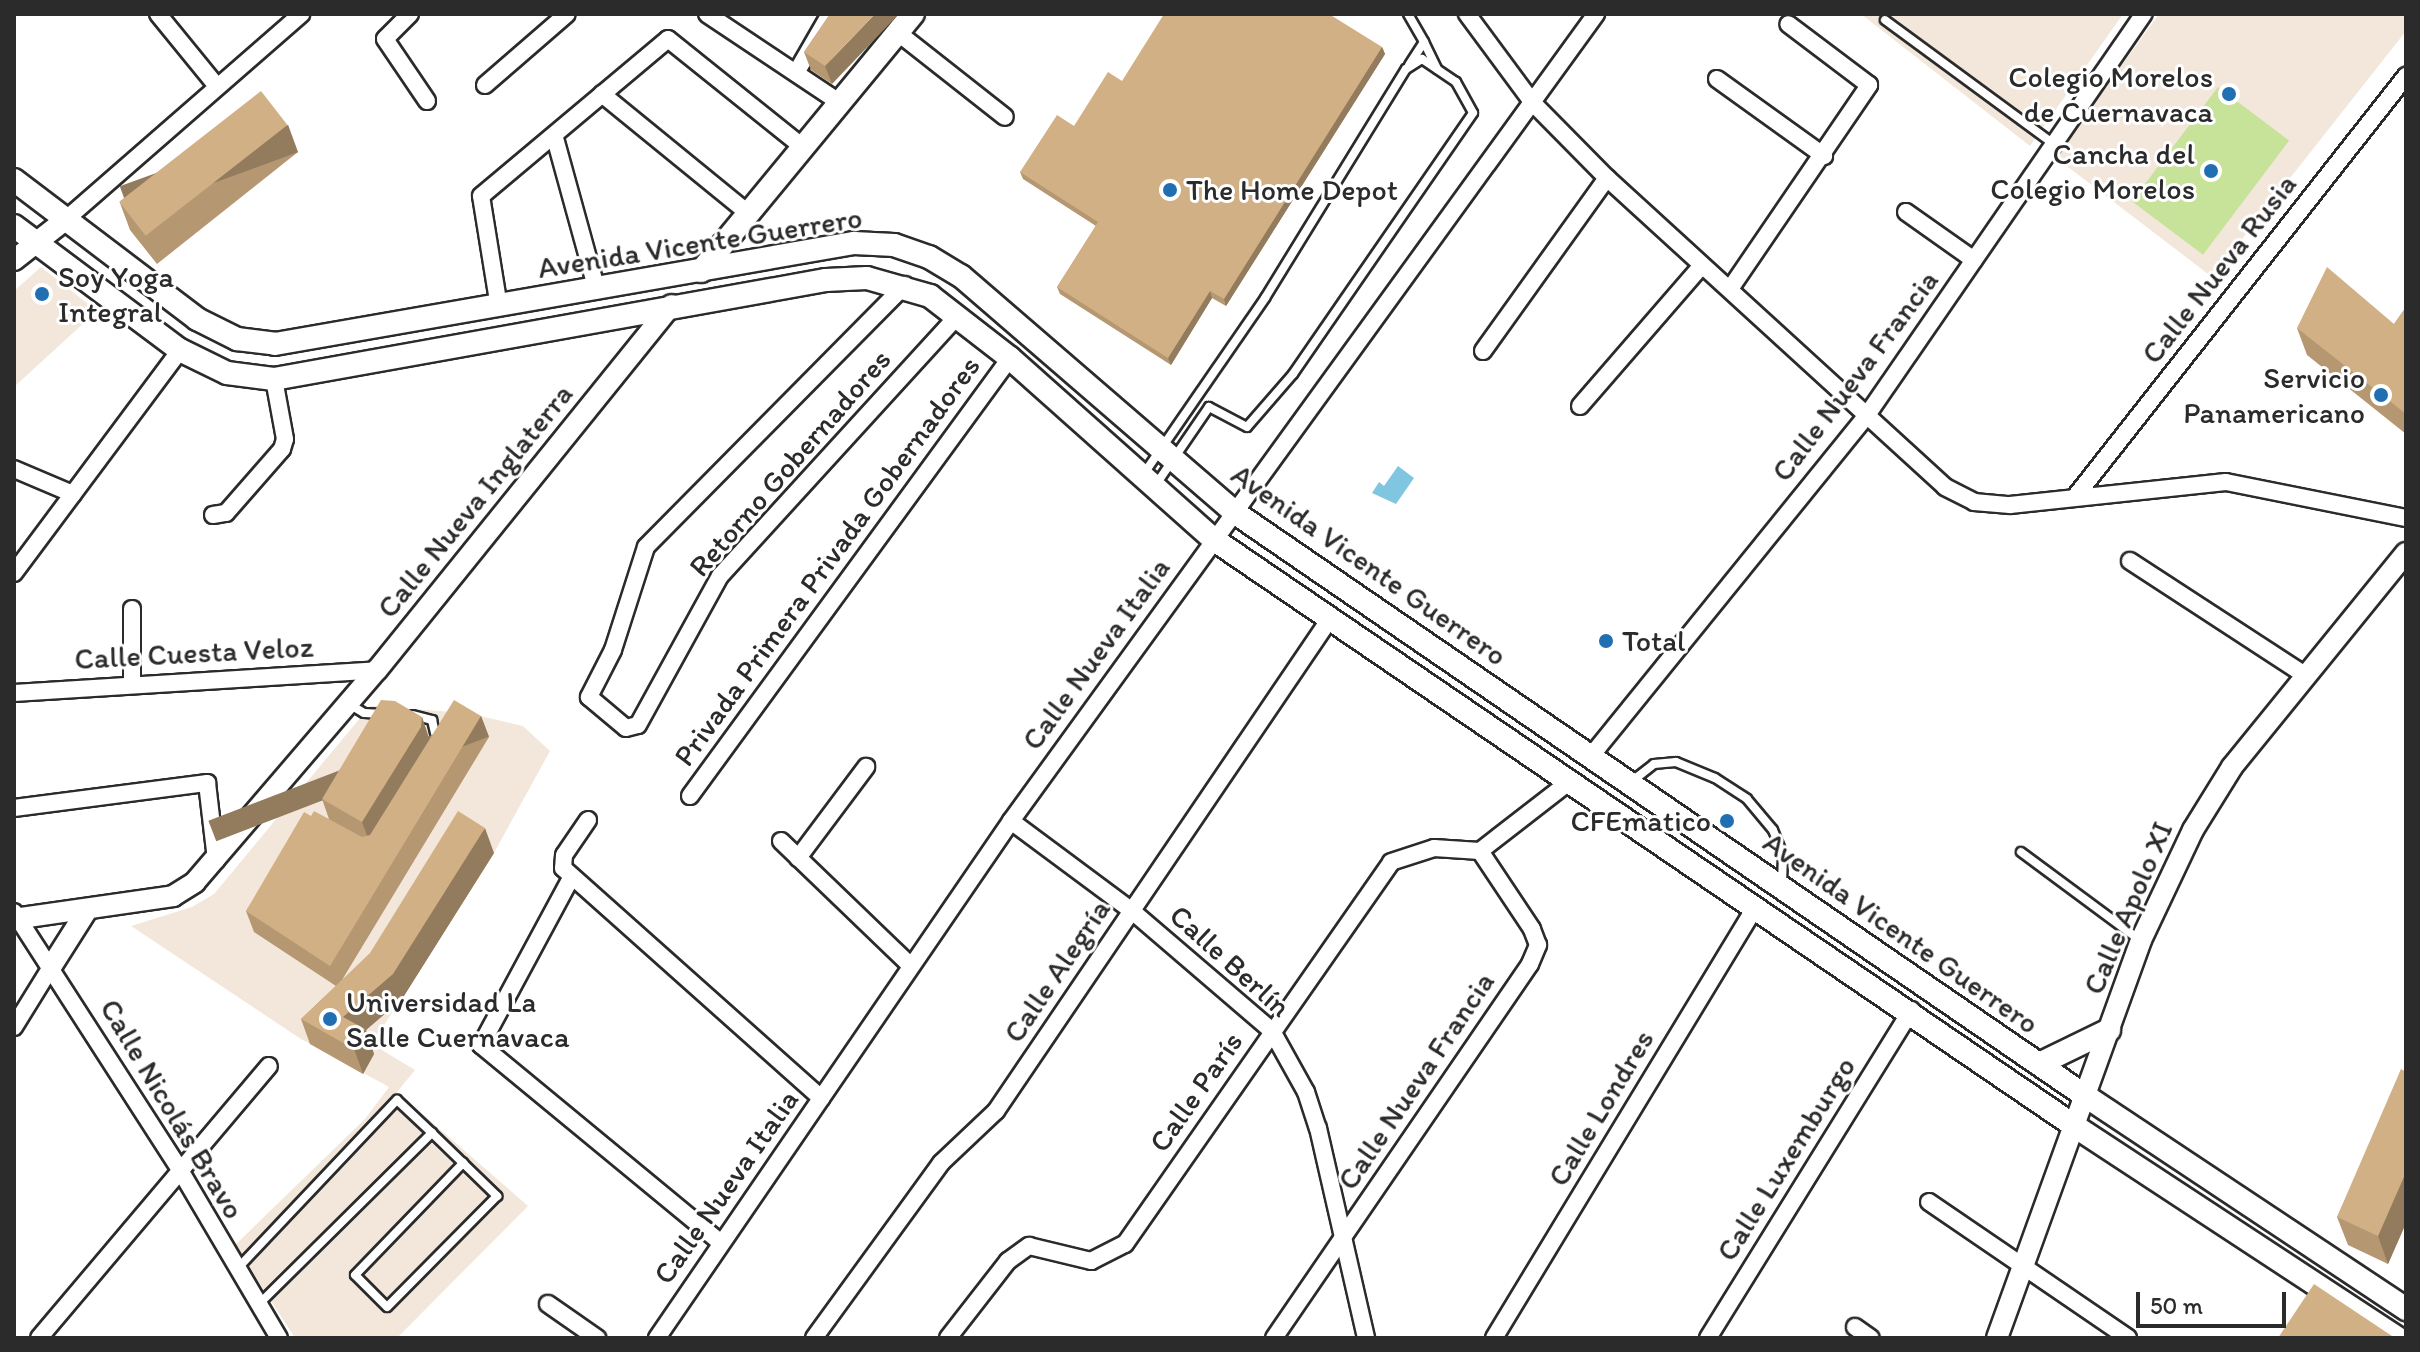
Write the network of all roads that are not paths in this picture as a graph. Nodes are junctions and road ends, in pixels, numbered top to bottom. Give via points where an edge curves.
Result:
1 (158, 14) edge
2 (301, 14) edge
3 (410, 14) edge
4 (567, 14) edge
5 (707, 14) edge
6 (830, 14) edge
7 (913, 14) edge
8 (1408, 14) edge
9 (1467, 14) edge
10 (1596, 14) edge
11 (2144, 14) edge
12 (1885, 20) dead end
13 (1788, 24) dead end
14 (897, 32) junction
15 (1424, 42) junction
16 (1406, 69) junction
17 (1437, 70) junction
18 (796, 73) junction
19 (2406, 76) edge
20 (1717, 79) dead end
21 (215, 84) junction
22 (485, 85) dead end
23 (602, 94) junction
24 (427, 101) dead end
25 (839, 102) junction
26 (1532, 102) junction
27 (1005, 117) dead end
28 (555, 138) junction
29 (2054, 144) junction
30 (803, 147) junction
31 (1824, 156) junction
32 (1607, 178) junction
33 (14, 180) edge
34 (1906, 212) dead end
35 (748, 213) junction
36 (64, 221) junction
37 (14, 226) edge
38 (35, 243) junction
39 (14, 260) edge
40 (1974, 260) junction
41 (1702, 265) junction
42 (704, 267) junction
43 (905, 285) junction
44 (1730, 289) junction
45 (597, 290) junction
46 (671, 305) junction
47 (499, 307) junction
48 (958, 315) junction
49 (180, 350) junction
50 (1483, 351) dead end
51 (1010, 358) junction
52 (274, 379) junction
53 (1580, 406) dead end
54 (1867, 415) junction
55 (1167, 452) junction
56 (14, 469) edge
57 (1148, 482) junction
58 (73, 494) junction
59 (2075, 497) junction
60 (1234, 512) junction
61 (213, 515) dead end
62 (2406, 518) edge
63 (1213, 539) junction
64 (2406, 553) edge
65 (2130, 561) dead end
66 (14, 573) edge
67 (132, 609) dead end
68 (1329, 620) junction
69 (377, 670) junction
70 (2305, 675) junction
71 (132, 684) junction
72 (14, 693) edge
73 (349, 704) junction
74 (385, 714) junction
75 (378, 726) edge
76 (435, 750) edge
77 (1591, 756) junction
78 (866, 767) dead end
79 (1569, 782) junction
80 (1630, 783) junction
81 (690, 796) dead end
82 (14, 808) edge
83 (588, 820) dead end
84 (1011, 821) junction
85 (781, 841) dead end
86 (1480, 851) junction
87 (2021, 852) dead end
88 (798, 858) junction
89 (216, 860) junction
90 (571, 878) junction
91 (1781, 887) junction
92 (1756, 906) junction
93 (87, 910) junction
94 (1132, 911) junction
95 (15, 917) edge
96 (2141, 940) junction
97 (911, 966) junction
98 (51, 967) junction
99 (1911, 1010) junction
100 (14, 1027) edge
101 (2109, 1030) junction
102 (1272, 1031) junction
103 (2039, 1064) junction
104 (269, 1066) dead end
105 (2084, 1095) junction
106 (821, 1098) junction
107 (2073, 1125) junction
108 (432, 1133) junction
109 (463, 1163) junction
110 (180, 1170) junction
111 (1929, 1202) dead end
112 (1343, 1239) junction
113 (721, 1243) junction
114 (2023, 1268) junction
115 (236, 1270) junction
116 (548, 1304) dead end
117 (257, 1305) junction
118 (2406, 1309) edge
119 (1855, 1327) dead end
120 (39, 1338) edge
121 (279, 1338) edge
122 (597, 1338) edge
123 (657, 1338) edge
124 (814, 1338) edge
125 (948, 1338) edge
126 (1274, 1338) edge
127 (1366, 1338) edge
128 (1494, 1338) edge
129 (1708, 1338) edge
130 (1871, 1338) edge
131 (1997, 1338) edge
132 (2128, 1338) edge
133 (2397, 1338) edge

1 - 21 street
2 - 21 street
3 - 24 street via 385,39
4 - 22 street
5 - 18 street
6 - 18 street
7 - 14 main road, Calle Nueva Inglaterra
8 - 15 lane
9 - 26 street
10 - 26 street, Calle Nueva Italia
11 - 29 street, Calle Nueva Francia
12 - 29 lane
13 - 31 street via 1869,85
14 - 25 main road, Calle Nueva Inglaterra
14 - 27 street
15 - 16 lane
15 - 17 lane
16 - 17 lane via 1422,59
16 - 55 lane
17 - 55 lane via 1456,82 1473,113 1359,282 1260,416 1247,427 1209,407
18 - 25 street
19 - 59 street, Calle Nueva Rusia
20 - 31 street
21 - 36 street
23 - 28 street
23 - 30 street via 668,39
23 - 35 street
25 - 30 main road, Calle Nueva Inglaterra
26 - 32 street
26 - 60 street, Calle Nueva Italia
28 - 45 street
28 - 47 street via 481,196
29 - 40 street, Calle Nueva Francia
30 - 35 main road, Calle Nueva Inglaterra
31 - 44 street
32 - 41 street
32 - 50 street
33 - 36 main road, Avenida Vicente Guerrero
34 - 40 street
35 - 42 main road, Calle Nueva Inglaterra
36 - 38 street
36 - 47 main road, Avenida Vicente Guerrero via 197,319 237,339 275,344
37 - 38 main road, Avenida Vicente Guerrero
38 - 39 street
38 - 49 main road, Avenida Vicente Guerrero
40 - 54 street, Calle Nueva Francia
41 - 44 street
41 - 53 street
42 - 45 main road, Avenida Vicente Guerrero
42 - 46 main road, Calle Nueva Inglaterra
42 - 55 main road, Avenida Vicente Guerrero via 854,243 894,245 929,257 961,276
43 - 46 main road, Avenida Vicente Guerrero via 867,278 826,280
43 - 48 main road, Avenida Vicente Guerrero
43 - 48 street, Retorno Gobernadores via 646,547 613,650 589,697 626,728 638,725 720,576
44 - 54 street
45 - 47 main road, Avenida Vicente Guerrero
46 - 52 main road, Avenida Vicente Guerrero
46 - 69 street, Calle Nueva Inglaterra
48 - 51 main road, Avenida Vicente Guerrero
49 - 52 main road, Avenida Vicente Guerrero via 227,373
49 - 58 street
51 - 57 main road, Avenida Vicente Guerrero
51 - 81 street, Privada Primera Privada Gobernadores
52 - 61 street via 285,439 282,449 226,513
54 - 59 street via 1945,487 1974,502 2010,505
54 - 77 street, Calle Nueva Francia
55 - 57 lane
55 - 57 lane
55 - 60 main road, Avenida Vicente Guerrero
56 - 58 street
57 - 63 main road, Avenida Vicente Guerrero
58 - 66 street
59 - 62 street via 2226,482
60 - 63 street, Calle Nueva Italia
60 - 77 main road, Avenida Vicente Guerrero
63 - 68 main road, Avenida Vicente Guerrero
63 - 84 street, Calle Nueva Italia
64 - 70 street, Calle Apolo XI
65 - 70 street
67 - 71 street
68 - 79 main road, Avenida Vicente Guerrero
68 - 94 street, Calle Alegría
69 - 71 street, Calle Cuesta Veloz
69 - 73 street, Calle Nueva Inglaterra
70 - 96 street, Calle Apolo XI via 2232,767 2193,830
71 - 72 street, Calle Cuesta Veloz
73 - 74 lane via 364,713
73 - 89 street, Calle Nueva Inglaterra
74 - 75 lane
74 - 76 lane via 432,720
77 - 80 main road, Avenida Vicente Guerrero
78 - 88 street
79 - 86 street
79 - 92 main road, Avenida Vicente Guerrero
80 - 91 main road, Avenida Vicente Guerrero
80 - 91 lane via 1654,764 1676,762 1747,799 1773,830 1783,855
82 - 89 street via 207,783
83 - 90 street via 564,855 563,868
84 - 94 street, Calle Berlín
84 - 97 street, Calle Nueva Italia
85 - 88 street
86 - 102 street, Calle París via 1434,848 1391,862
86 - 112 street, Calle Nueva Francia via 1538,945
87 - 96 lane
88 - 97 street
89 - 93 street, Calle Nueva Inglaterra via 173,896
90 - 106 street
90 - 113 street via 481,1045
91 - 103 main road, Avenida Vicente Guerrero
92 - 99 main road, Avenida Vicente Guerrero
92 - 128 street, Calle Londres
93 - 95 street, Calle Nueva Inglaterra
93 - 98 street
94 - 102 street, Calle Berlín
94 - 124 street, Calle Alegría via 996,1111 941,1163
95 - 98 street, Calle Nicolás Bravo
96 - 101 street, Calle Apolo XI
97 - 106 street, Calle Nueva Italia
98 - 100 street
98 - 110 street, Calle Nicolás Bravo
99 - 107 main road, Avenida Vicente Guerrero
99 - 129 street, Calle Luxemburgo
101 - 103 main road
101 - 105 street, Calle Apolo XI
102 - 112 street, Calle Berlín via 1306,1092
102 - 125 street, Calle París via 1125,1244 1091,1261 1029,1246 1008,1261
103 - 105 main road, Avenida Vicente Guerrero
104 - 110 street
105 - 107 street, Calle Apolo XI
105 - 118 main road, Avenida Vicente Guerrero
106 - 113 street, Calle Nueva Italia
107 - 114 street, Calle Apolo XI
107 - 133 main road, Avenida Vicente Guerrero
108 - 109 lane
108 - 115 lane via 397,1100
108 - 117 lane
109 - 109 lane via 355,1275 387,1307 497,1196
110 - 115 street, Calle Nicolás Bravo
110 - 120 street
111 - 114 street
112 - 126 street, Calle Nueva Francia
112 - 127 street, Calle Berlín
113 - 123 street, Calle Nueva Italia
114 - 131 street, Calle Apolo XI
114 - 132 street
115 - 117 street, Calle Nicolás Bravo
116 - 122 street
117 - 121 street, Calle Nicolás Bravo
119 - 130 street

